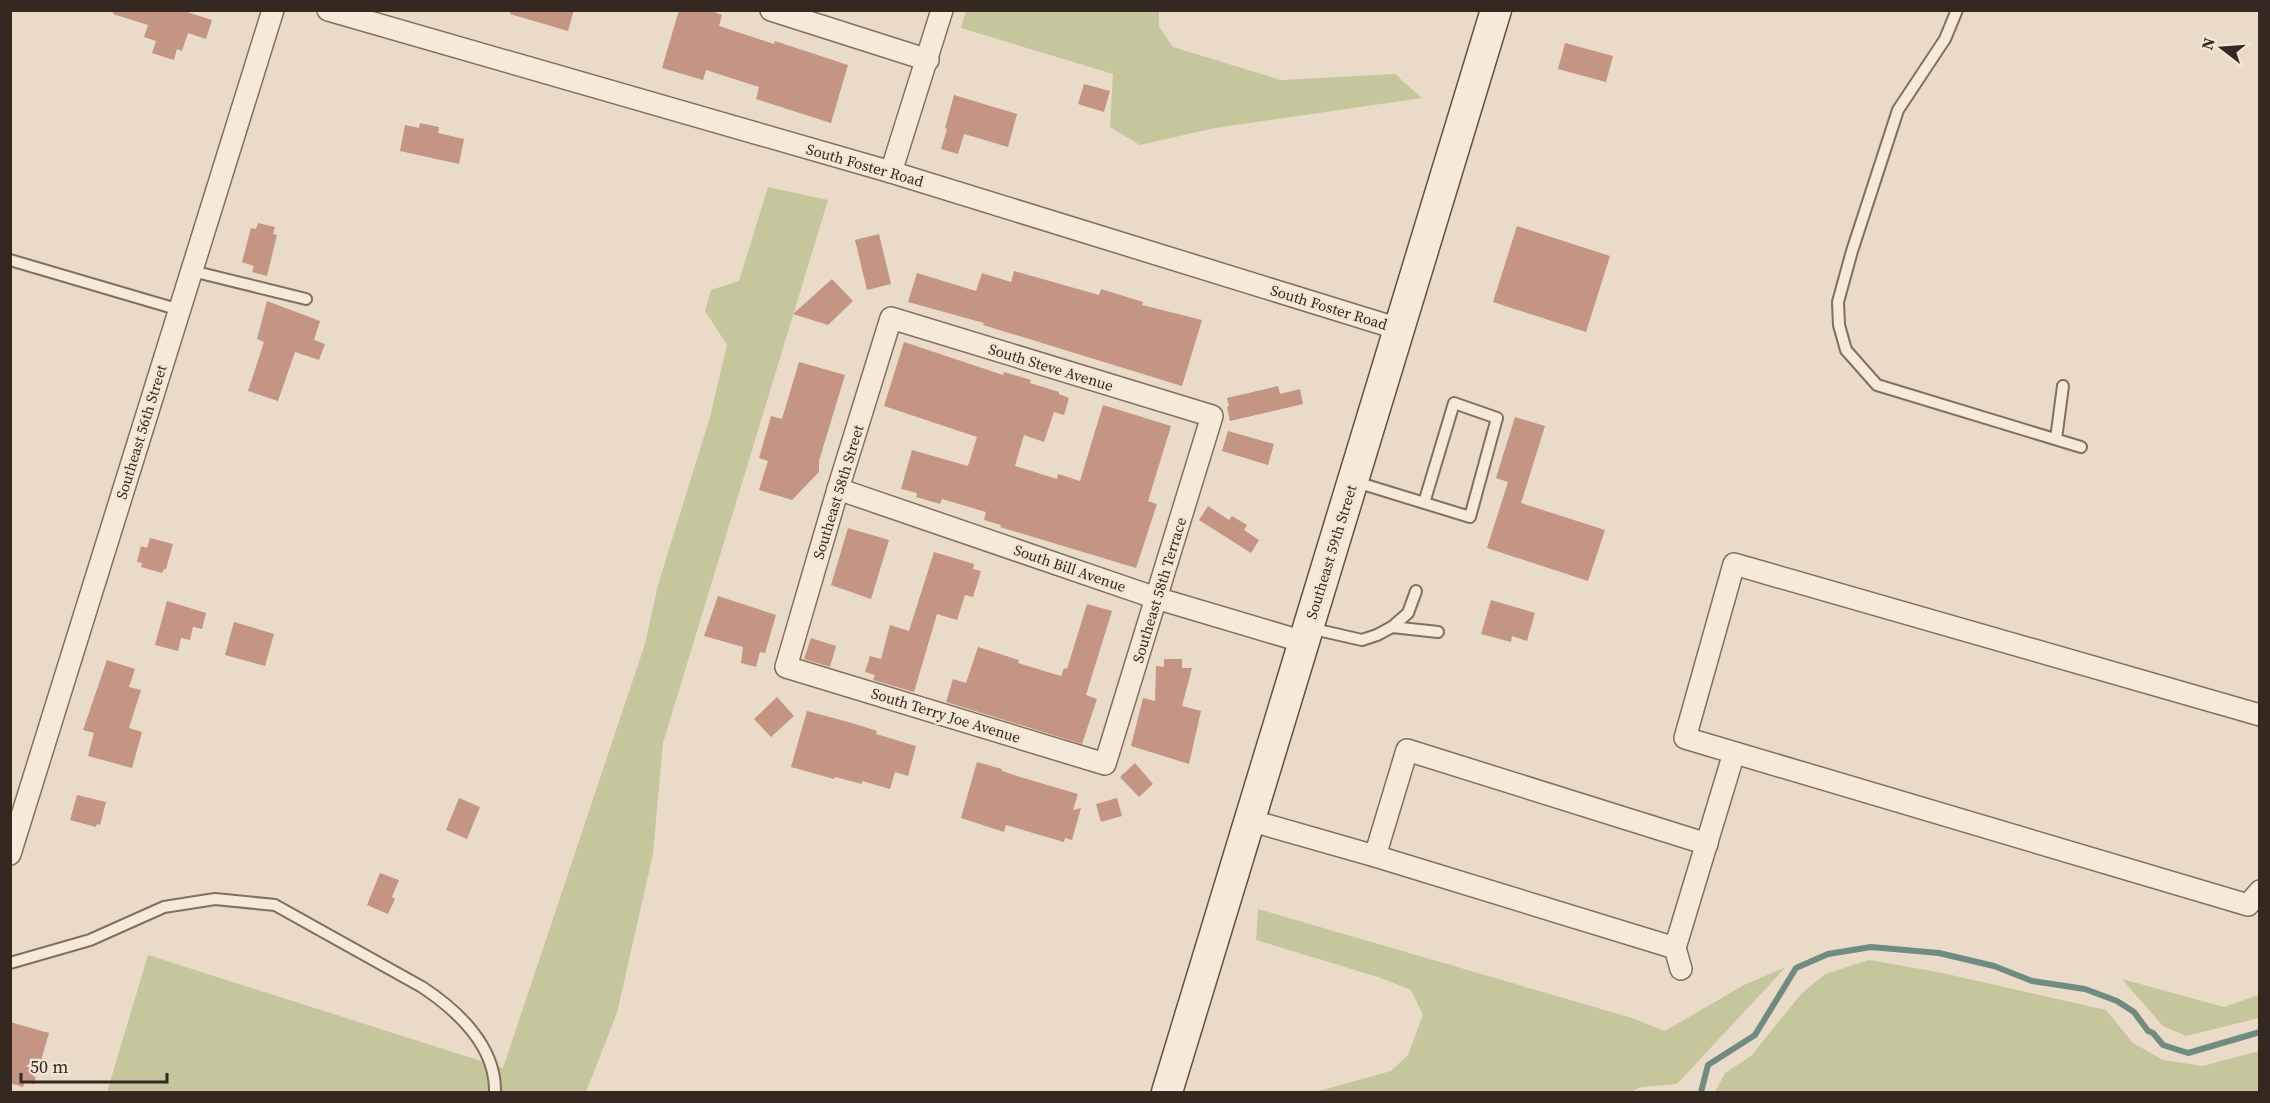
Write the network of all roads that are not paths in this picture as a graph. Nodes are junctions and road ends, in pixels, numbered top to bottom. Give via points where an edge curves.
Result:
1 (273, 10) edge
2 (328, 10) edge
3 (771, 10) edge
4 (942, 10) edge
5 (1496, 10) edge
6 (1957, 10) edge
7 (928, 60) junction
8 (891, 172) junction
9 (10, 260) edge
10 (192, 271) junction
11 (306, 299) dead end
12 (180, 310) junction
13 (891, 318) joint
14 (1398, 329) junction
15 (2062, 386) dead end
16 (1212, 416) joint
17 (2056, 439) junction
18 (2081, 447) dead end
19 (1353, 481) junction
20 (838, 489) junction
21 (1424, 503) junction
22 (1416, 591) dead end
23 (1156, 598) junction
24 (1392, 627) junction
25 (1438, 632) dead end
26 (1306, 635) junction
27 (786, 667) joint
28 (2259, 715) edge
29 (1734, 753) junction
30 (1105, 764) joint
31 (1249, 820) junction
32 (1707, 844) junction
33 (12, 845) edge
34 (1375, 856) junction
35 (2259, 891) edge
36 (1675, 948) junction
37 (10, 963) edge
38 (1681, 969) dead end
39 (495, 1092) edge
40 (1167, 1092) edge

1 - 10 street, Southeast 56th Street
2 - 8 street, South Foster Road
3 - 7 street
4 - 7 street
5 - 14 main road, Southeast 59th Street
6 - 17 lane via 1945,39 1898,110 1851,251 1838,302 1839,326 1846,350 1877,385
7 - 8 street
8 - 14 street, South Foster Road
9 - 12 lane
10 - 11 lane
10 - 12 street, Southeast 56th Street
12 - 33 street, Southeast 56th Street
13 - 16 street, South Steve Avenue
13 - 20 street, Southeast 58th Street
14 - 19 main road, Southeast 59th Street
15 - 17 lane
16 - 23 street, Southeast 58th Terrace
17 - 18 lane
19 - 21 lane
19 - 26 main road, Southeast 59th Street
20 - 23 street, South Bill Avenue
20 - 27 street, Southeast 58th Street
21 - 21 lane via 1470,517 1497,418 1454,404
22 - 24 lane via 1408,613
23 - 26 street, South Bill Avenue
23 - 30 street, Southeast 58th Terrace
24 - 25 lane
24 - 26 lane via 1362,640
26 - 31 main road, Southeast 59th Street
27 - 30 street, South Terry Joe Avenue
28 - 29 street via 1734,564 1685,738
29 - 32 street
29 - 35 street via 2248,905
31 - 34 street
31 - 40 main road, Southeast 59th Street
32 - 34 street via 1407,750
32 - 36 street
34 - 36 street
36 - 38 street
37 - 39 lane via 90,940 164,907 215,899 275,906 444,1001 468,1024 488,1057

